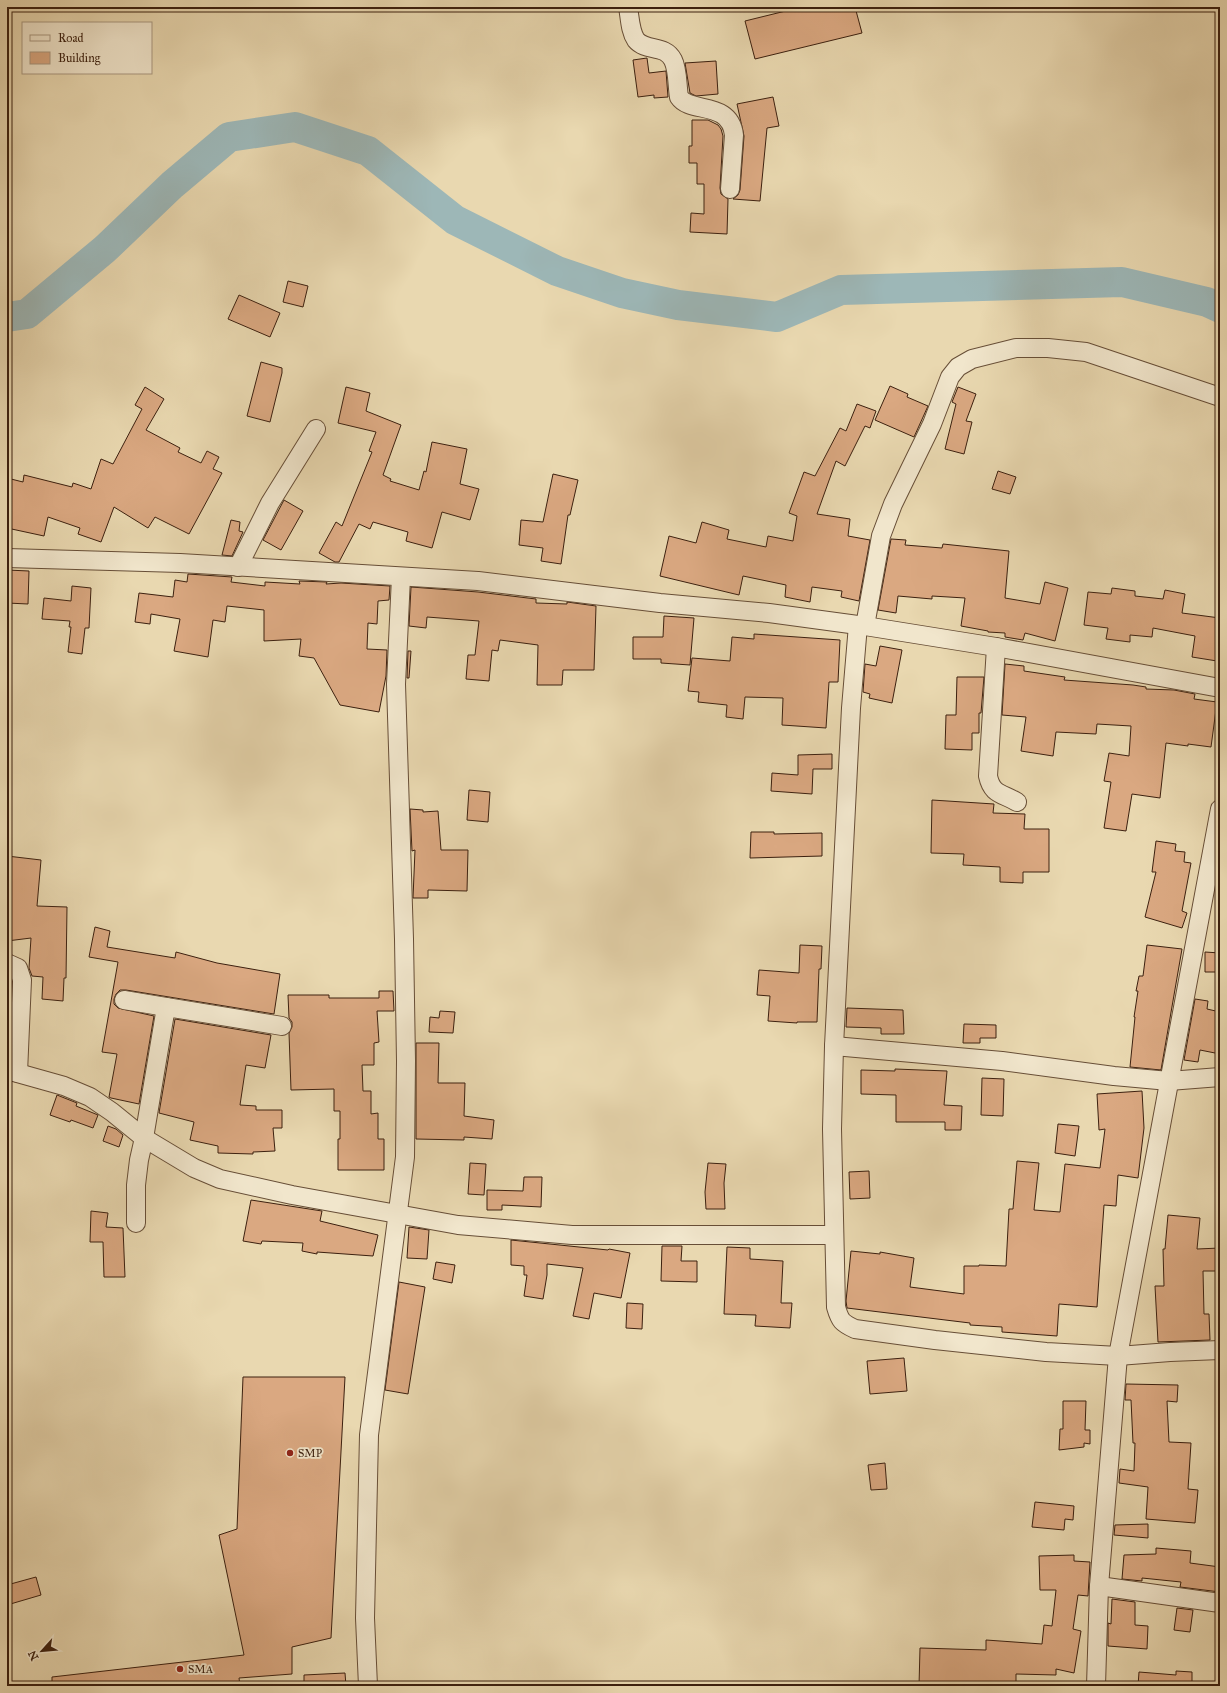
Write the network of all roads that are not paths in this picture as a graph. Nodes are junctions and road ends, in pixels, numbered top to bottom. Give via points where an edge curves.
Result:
1 (628, 7) edge
2 (730, 189) dead end
3 (1220, 397) edge
4 (316, 429) dead end
5 (7, 558) edge
6 (238, 567) junction
7 (401, 577) junction
8 (862, 626) junction
9 (996, 647) junction
10 (1220, 688) edge
11 (1017, 802) dead end
12 (1220, 809) edge
13 (7, 963) edge
14 (124, 1000) dead end
15 (166, 1007) junction
16 (282, 1026) dead end
17 (834, 1046) junction
18 (13, 1071) edge
19 (1220, 1077) edge
20 (1169, 1081) junction
21 (144, 1138) junction
22 (397, 1214) junction
23 (136, 1223) dead end
24 (834, 1235) junction
25 (1220, 1350) edge
26 (1118, 1356) junction
27 (1100, 1586) junction
28 (1220, 1602) edge
29 (368, 1686) edge
30 (1096, 1686) edge

1 - 2 street via 631,30 636,39 648,47 667,52 673,60 682,102 711,109 730,121 734,135
3 - 8 street via 1086,352 1016,348 972,359 958,367 950,377 932,424 893,504 881,536
4 - 6 street via 270,504
5 - 6 street
6 - 7 street
7 - 8 street via 478,581 769,613
7 - 22 street via 396,684 406,1061 405,1157
8 - 9 street
8 - 17 street via 851,708
9 - 10 street
9 - 11 street via 988,776 993,790
12 - 20 street
13 - 18 street via 18,968 22,980
14 - 15 street
15 - 16 street
15 - 21 street
17 - 20 street via 1002,1061
17 - 24 street
18 - 21 street via 64,1086 90,1097
19 - 20 street
20 - 26 street
21 - 22 street via 194,1168 220,1179 299,1197
21 - 23 street via 136,1186
22 - 24 street via 458,1225 572,1235
22 - 29 street via 369,1435 365,1618
24 - 26 street via 836,1307 844,1324 855,1329 1046,1352
25 - 26 street
26 - 27 street
27 - 28 street
27 - 30 street

